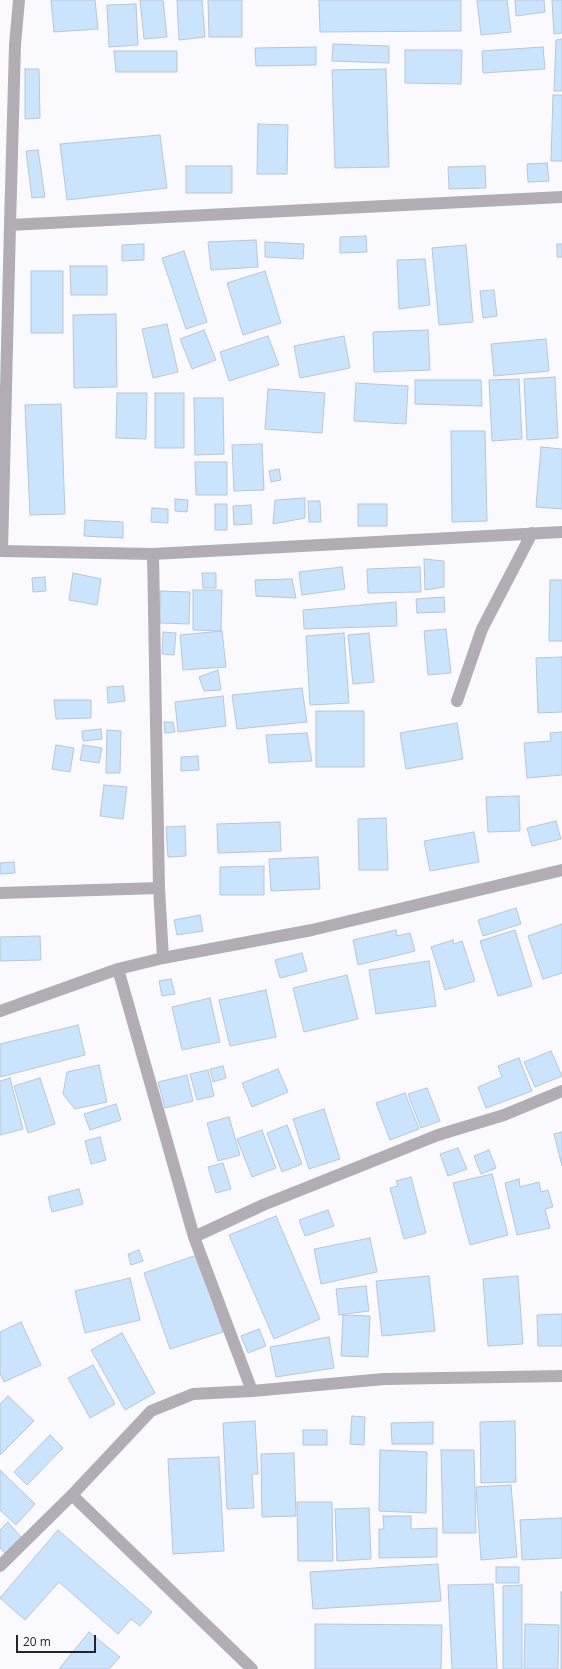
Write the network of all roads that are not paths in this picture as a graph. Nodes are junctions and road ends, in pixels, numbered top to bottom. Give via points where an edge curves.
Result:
1 (19, 0) edge
2 (562, 197) edge
3 (10, 225) junction
4 (562, 532) edge
5 (532, 533) junction
6 (1, 551) edge
7 (153, 554) junction
8 (457, 700) dead end
9 (562, 870) edge
10 (159, 888) junction
11 (0, 893) edge
12 (163, 958) junction
13 (118, 969) junction
14 (0, 1011) edge
15 (562, 1091) edge
16 (194, 1237) junction
17 (562, 1376) edge
18 (252, 1391) junction
19 (72, 1495) junction
20 (0, 1566) edge
21 (252, 1669) edge

1 - 3 street via 15,45
2 - 3 street
3 - 6 street
4 - 5 street
5 - 7 street
5 - 8 street via 482,629
6 - 7 street
7 - 10 street
9 - 12 street via 312,930
10 - 11 street
10 - 12 street
12 - 13 street
13 - 14 street
13 - 16 street
15 - 16 street via 504,1115 438,1135 264,1205
16 - 18 street
17 - 18 street via 384,1379
18 - 19 street via 193,1394 151,1411
19 - 20 street
19 - 21 street

